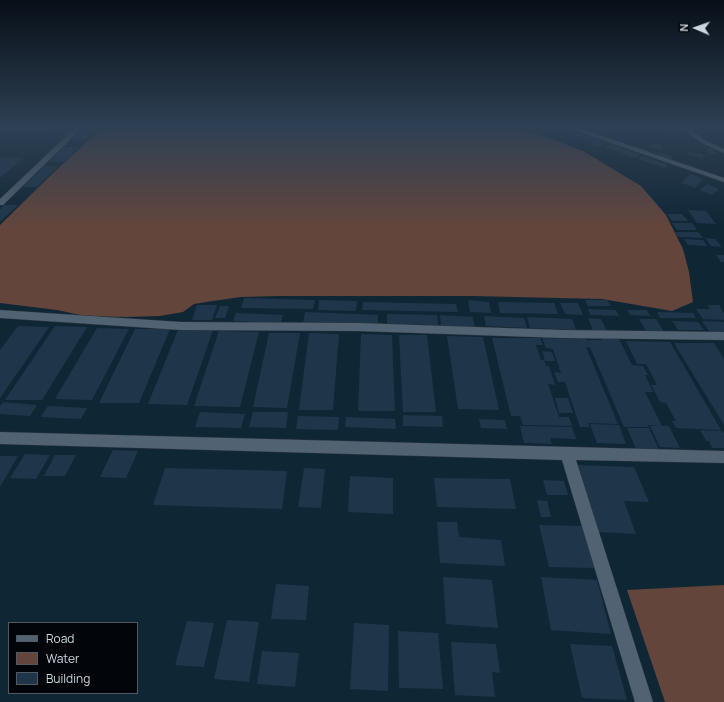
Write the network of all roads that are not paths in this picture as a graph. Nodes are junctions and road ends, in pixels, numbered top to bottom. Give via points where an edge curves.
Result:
1 (44, 161) edge
2 (669, 161) edge
3 (724, 180) edge
4 (0, 203) edge
5 (0, 314) edge
6 (724, 336) edge
7 (0, 438) edge
8 (567, 454) junction
9 (724, 457) edge
10 (644, 702) edge

1 - 4 street
2 - 3 street
5 - 6 street via 181,326 358,327
7 - 8 street
8 - 9 street
8 - 10 street

